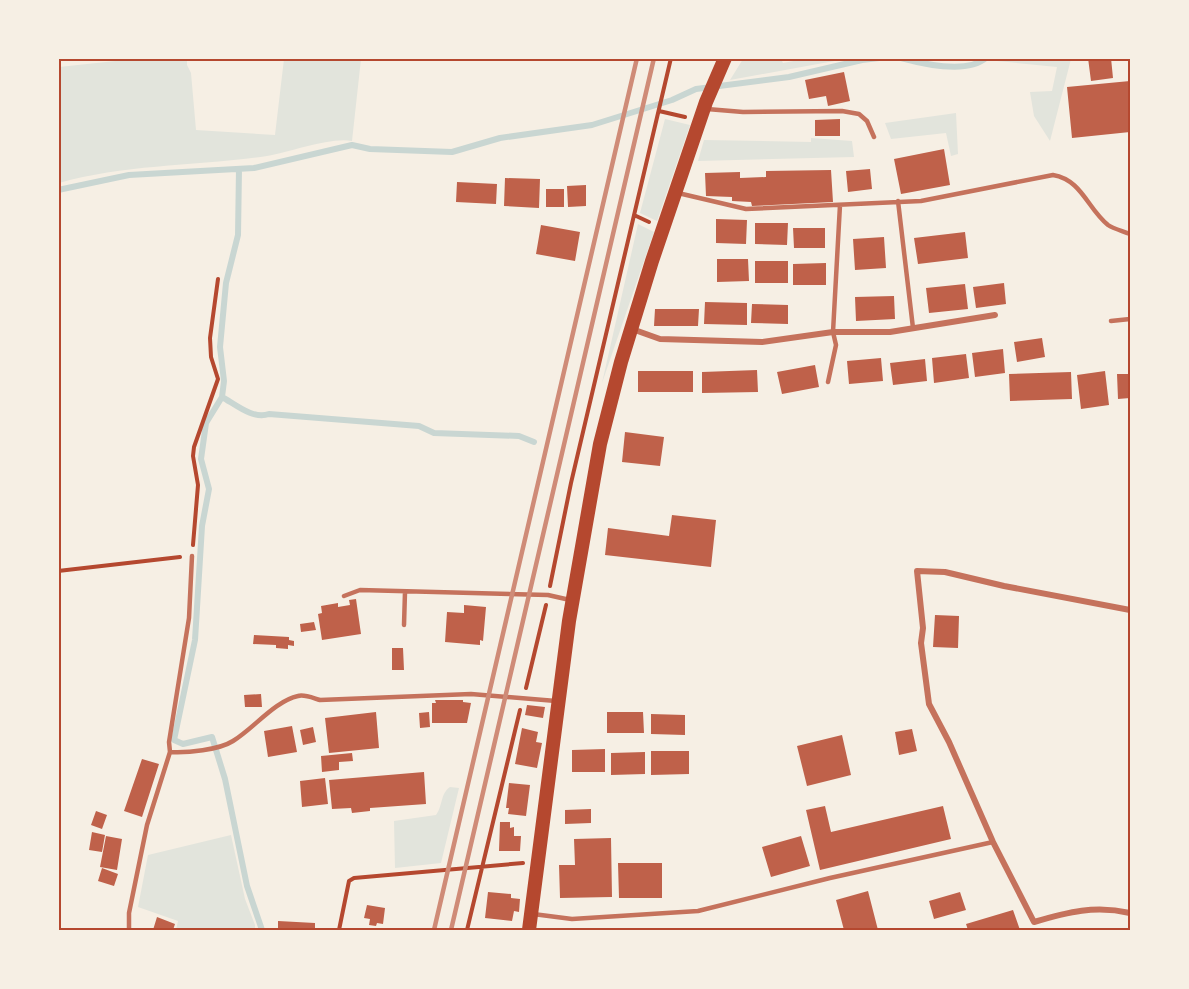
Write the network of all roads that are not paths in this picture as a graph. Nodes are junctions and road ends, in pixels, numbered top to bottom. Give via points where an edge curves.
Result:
1 (725, 58) edge
2 (703, 110) junction
3 (874, 137) dead end
4 (676, 192) junction
5 (898, 201) junction
6 (840, 205) junction
7 (1131, 234) edge
8 (995, 315) dead end
9 (1131, 319) edge
10 (1111, 321) dead end
11 (913, 328) junction
12 (631, 329) junction
13 (833, 332) junction
14 (828, 382) dead end
15 (192, 556) road end
16 (405, 592) junction
17 (344, 596) dead end
18 (572, 601) junction
19 (1131, 610) edge
20 (404, 625) dead end
21 (559, 702) junction
22 (170, 752) junction
23 (993, 842) junction
24 (1131, 913) edge
25 (532, 914) junction
26 (129, 930) edge
27 (529, 930) edge

1 - 2 main road
2 - 3 lane via 842,111 859,114
2 - 4 main road
4 - 6 lane via 746,209
4 - 12 main road
5 - 6 lane
5 - 7 lane via 921,201 1053,175 1064,177 1080,189 1111,227
5 - 11 lane
6 - 13 lane
8 - 11 street
9 - 10 lane
11 - 13 street
12 - 13 street via 660,339 762,342
12 - 18 main road via 600,444
13 - 14 lane via 836,345
15 - 22 lane via 189,618
16 - 17 lane via 360,590
16 - 18 lane via 548,596
16 - 20 lane
18 - 21 main road
19 - 23 street via 945,572 917,571 929,704
21 - 22 lane via 471,694 320,700 300,695 281,703 231,742 186,753
21 - 25 main road
22 - 26 lane via 147,825
23 - 24 street via 1034,922 1073,911 1111,909
23 - 25 lane via 698,911 572,920
25 - 27 main road

